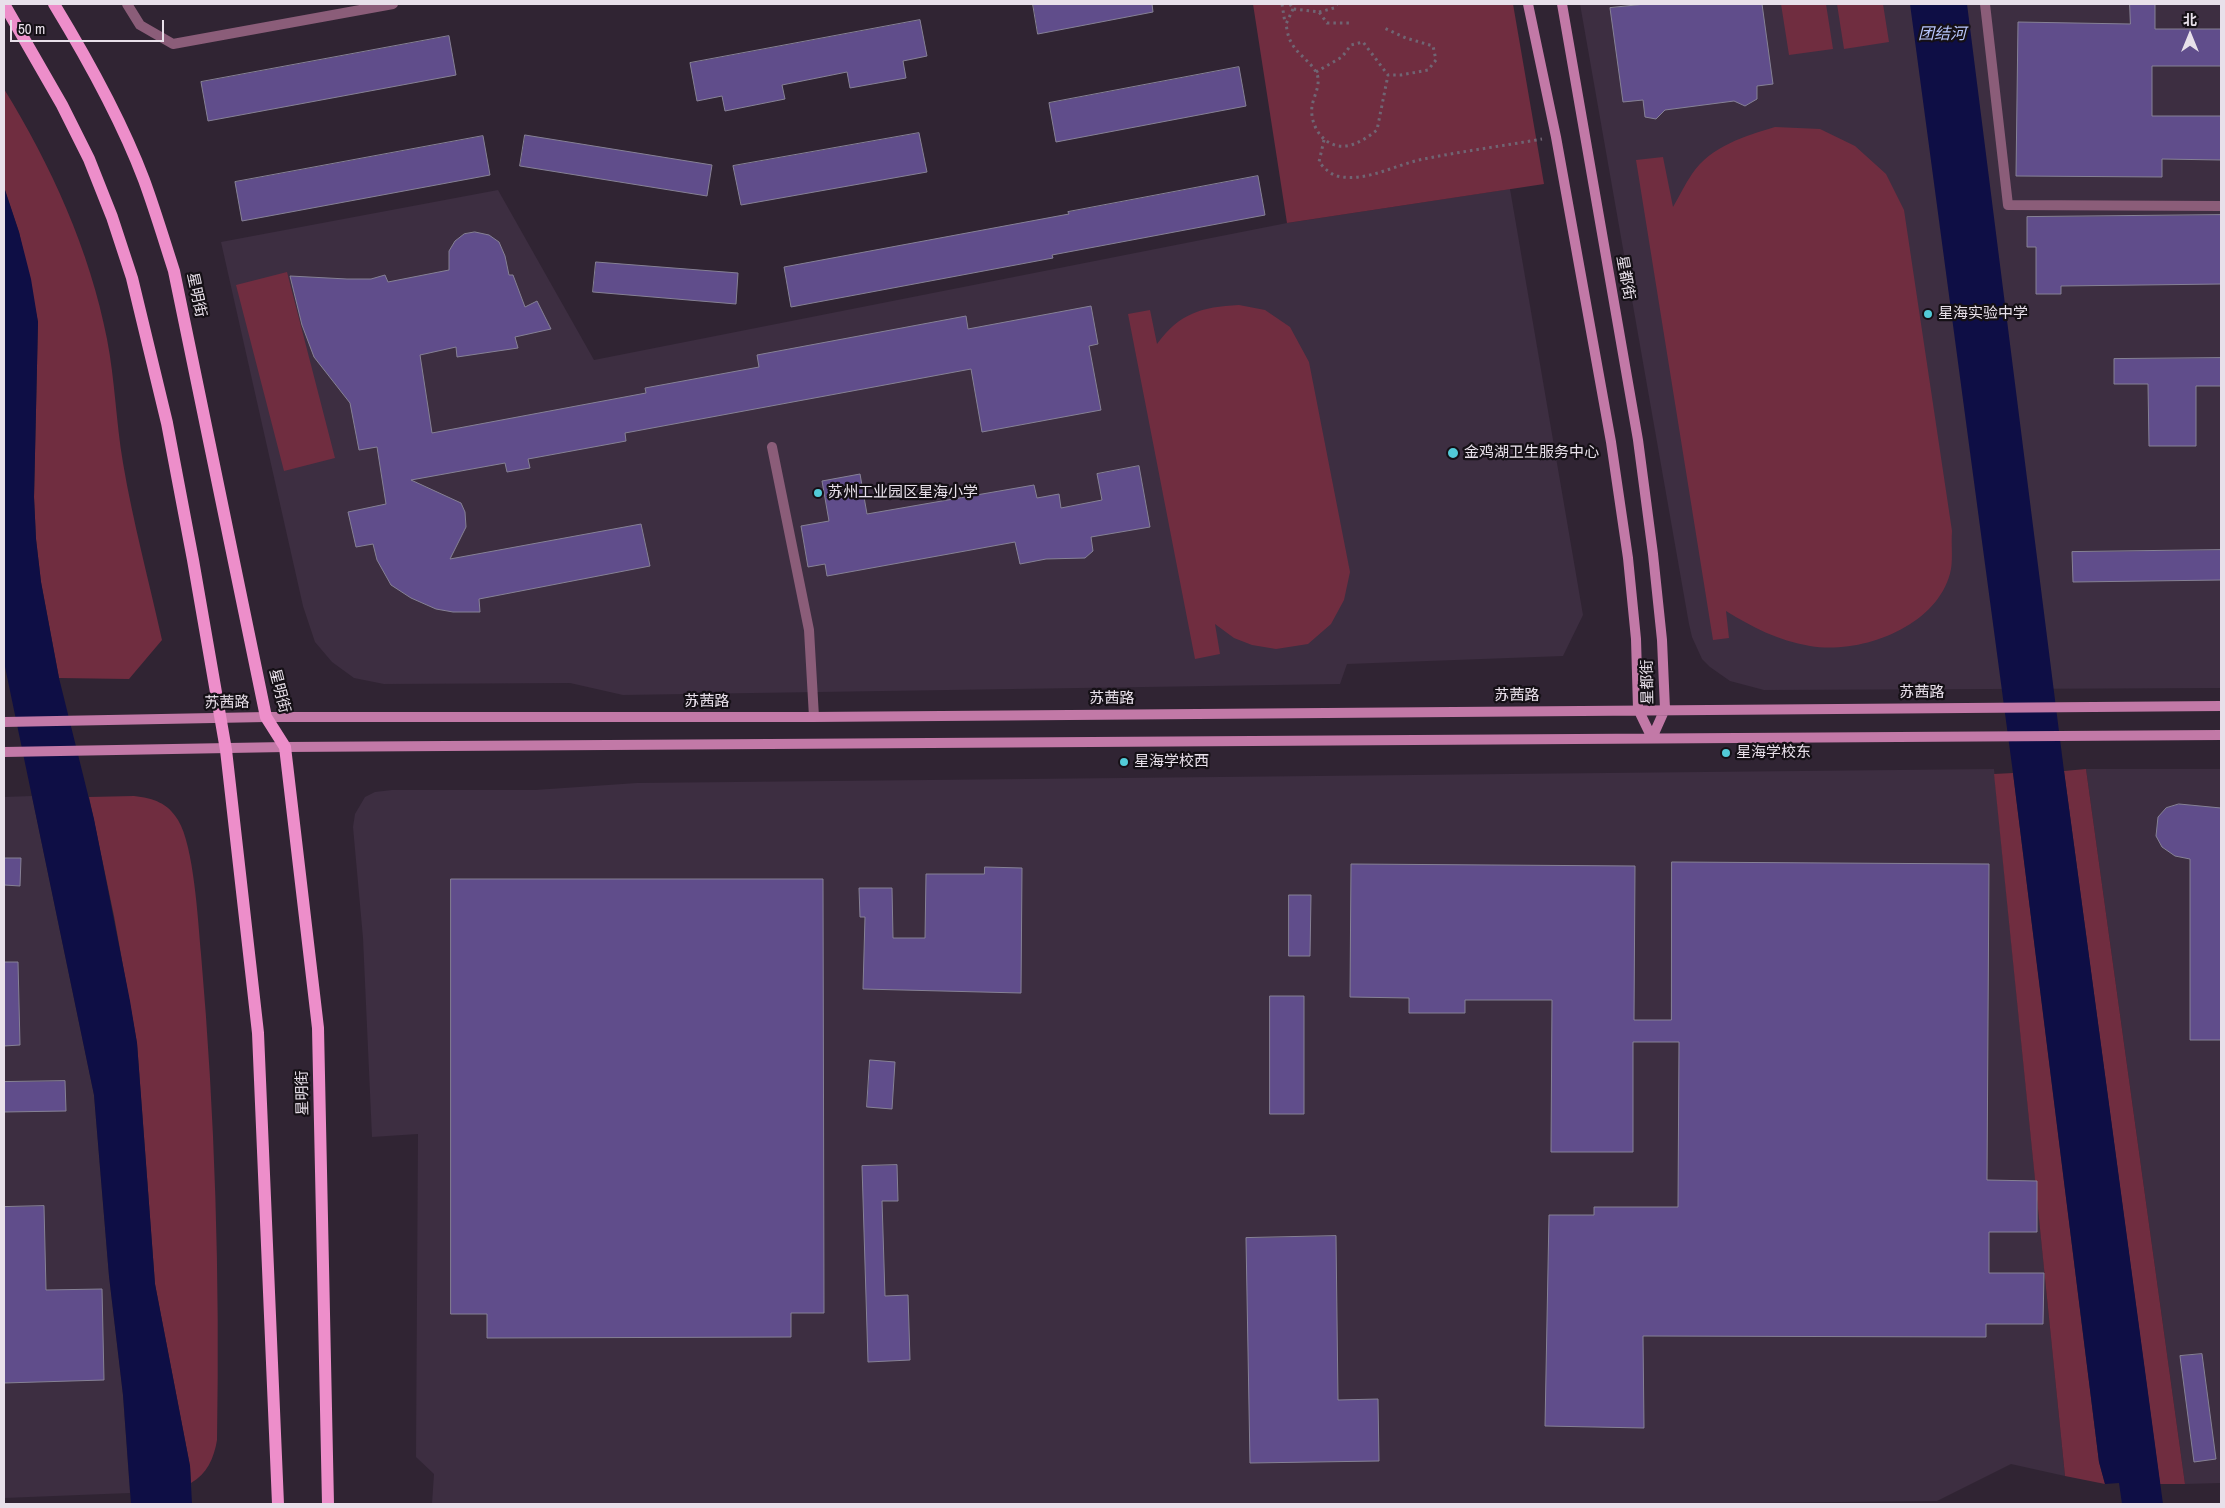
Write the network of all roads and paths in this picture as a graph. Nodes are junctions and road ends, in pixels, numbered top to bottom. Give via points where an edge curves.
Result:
1 (4, 4) edge
2 (54, 4) edge
3 (127, 4) edge
4 (393, 4) edge
5 (1282, 4) edge
6 (1290, 4) edge
7 (1337, 4) edge
8 (1528, 4) edge
9 (1562, 4) edge
10 (1985, 4) edge
11 (1293, 9) junction
12 (1319, 12) junction
13 (1350, 23) dead end
14 (1286, 24) junction
15 (1384, 28) dead end
16 (1316, 72) junction
17 (1388, 75) junction
18 (1556, 137) junction
19 (1324, 140) junction
20 (2221, 206) edge
21 (772, 447) dead end
22 (2221, 706) edge
23 (1665, 709) junction
24 (1638, 710) junction
25 (221, 717) junction
26 (266, 717) junction
27 (814, 717) junction
28 (4, 722) edge
29 (2221, 735) edge
30 (1652, 738) junction
31 (285, 747) junction
32 (226, 750) junction
33 (4, 752) edge
34 (278, 1504) edge
35 (328, 1504) edge

1 - 25 main road via 58,96 89,159 132,278 167,423
2 - 26 main road, 星明街 via 129,143 174,271
3 - 4 lane via 140,25 173,44
5 - 14 path
6 - 11 path
7 - 12 path
8 - 18 main road, 星都街
9 - 23 main road, 星都街 via 1638,440 1662,640
10 - 20 lane via 2008,205
11 - 12 path
11 - 14 path
12 - 13 path via 1327,23
14 - 16 path via 1291,43
15 - 17 path via 1433,46 1436,60 1428,70
16 - 17 path via 1342,57 1351,45 1363,42
16 - 19 path via 1318,83 1312,116 1318,134
17 - 19 path via 1377,130 1360,142 1338,147
18 - 19 path via 1423,159 1354,177 1336,176 1319,162
18 - 24 main road, 星都街 via 1628,558 1636,639
21 - 27 lane via 809,630
22 - 23 main road, 苏茜路
23 - 24 main road, 苏茜路
23 - 30 main road, 星都街
24 - 27 main road, 苏茜路
24 - 30 main road, 星都街
25 - 26 main road, 苏茜路
25 - 28 main road, 苏茜路
25 - 32 main road
26 - 27 main road, 苏茜路
26 - 31 main road, 星明街
29 - 30 main road
30 - 31 main road
31 - 32 main road
31 - 35 main road, 星明街 via 318,1028
32 - 33 main road
32 - 34 main road via 258,1034

